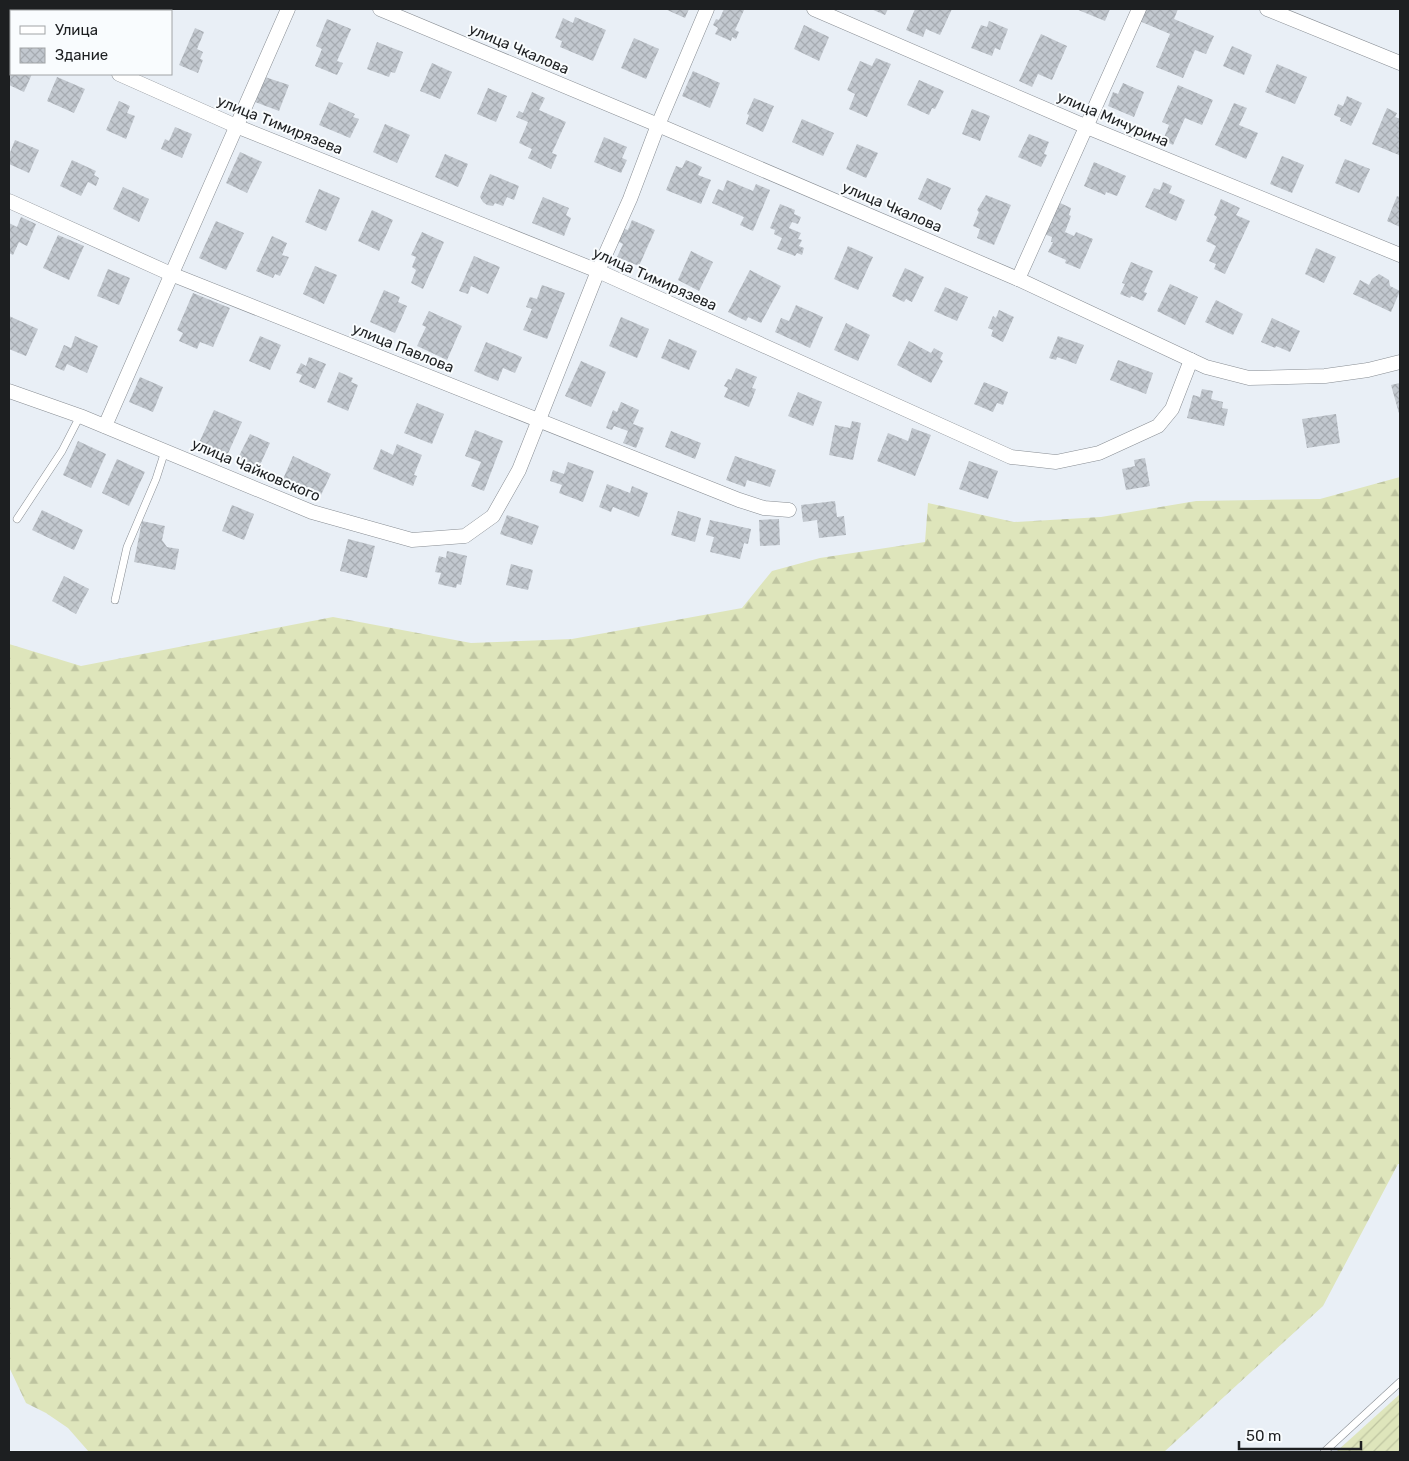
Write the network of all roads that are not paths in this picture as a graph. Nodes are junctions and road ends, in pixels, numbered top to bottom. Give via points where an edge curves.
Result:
1 (288, 9) edge
2 (380, 9) edge
3 (707, 9) edge
4 (814, 9) edge
5 (1138, 9) edge
6 (1267, 9) edge
7 (1400, 63) edge
8 (121, 75) edge
9 (658, 124) junction
10 (236, 126) junction
11 (1087, 127) junction
12 (9, 201) edge
13 (1400, 255) edge
14 (598, 271) junction
15 (172, 274) junction
16 (1018, 279) junction
17 (1191, 360) junction
18 (1400, 362) edge
19 (9, 391) edge
20 (80, 416) junction
21 (538, 420) junction
22 (105, 426) junction
23 (166, 450) junction
24 (790, 510) dead end
25 (17, 519) dead end
26 (115, 600) dead end
27 (1400, 1382) edge
28 (1324, 1452) edge

1 - 10 street
2 - 9 street, улица Чкалова
3 - 9 street
4 - 11 street, улица Мичурина
5 - 11 street
6 - 7 street
8 - 10 street, улица Тимирязева
9 - 14 street
9 - 16 street, улица Чкалова
10 - 14 street, улица Тимирязева
10 - 15 street
11 - 13 street, улица Мичурина
11 - 16 street
12 - 15 street, улица Павлова
14 - 17 street, улица Тимирязева via 1011,457 1056,462 1099,453 1158,426 1172,409
14 - 21 street
15 - 21 street, улица Павлова
15 - 22 street
16 - 17 street, улица Чкалова
17 - 18 street, улица Чкалова via 1249,378 1325,376
19 - 20 street, улица Чайковского
20 - 22 street, улица Чайковского
20 - 25 lane via 62,452
21 - 23 street, улица Чайковского via 519,470 493,516 465,536 412,540 312,512
21 - 24 street, улица Павлова via 739,500 764,508
22 - 23 street, улица Чайковского
23 - 26 lane via 127,546
27 - 28 lane

